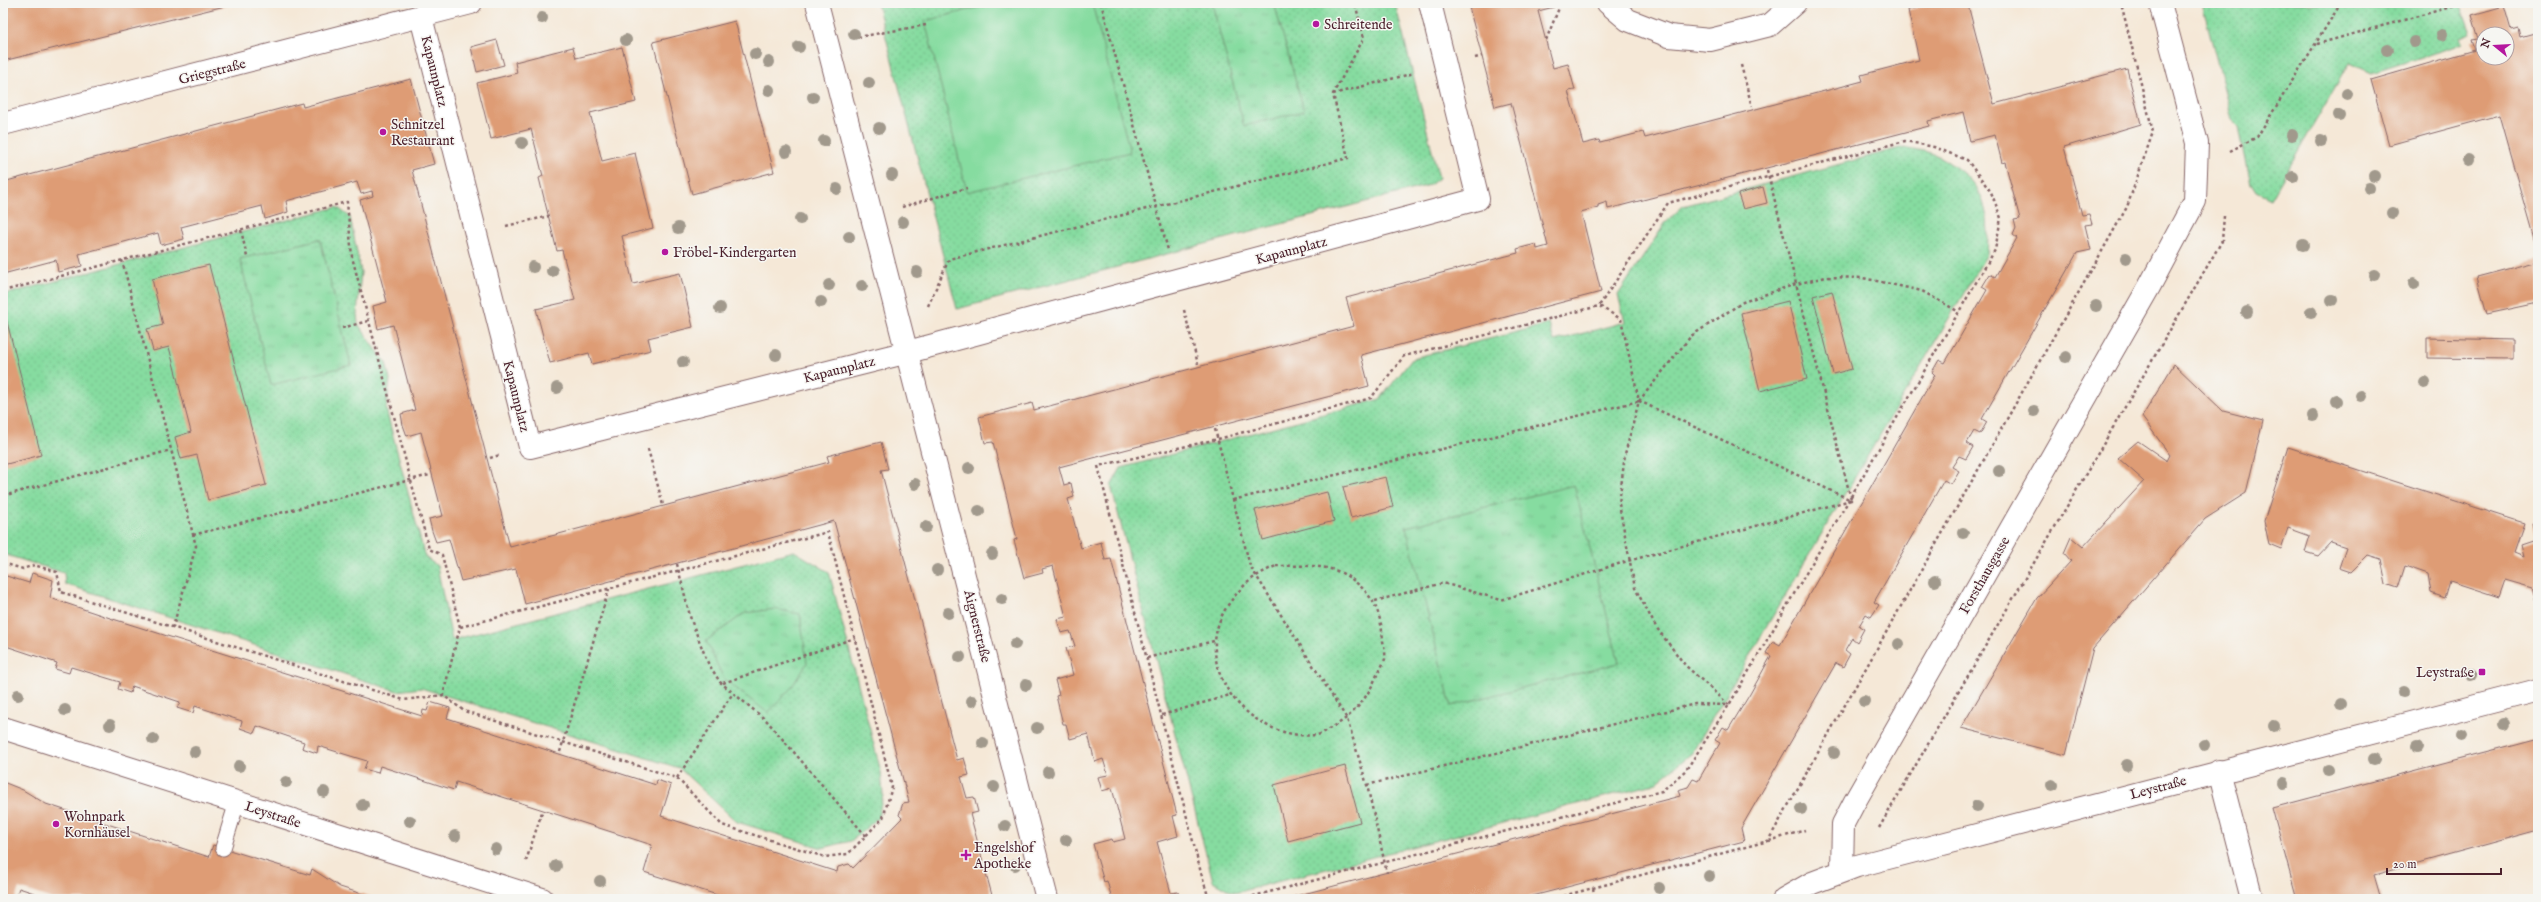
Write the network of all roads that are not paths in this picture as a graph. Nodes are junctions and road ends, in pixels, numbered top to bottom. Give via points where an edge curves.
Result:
1 (471, 3) edge
2 (817, 3) edge
3 (1430, 3) edge
4 (1608, 3) edge
5 (1795, 3) edge
6 (2160, 3) edge
7 (422, 17) junction
8 (3, 124) edge
9 (908, 352) junction
10 (2538, 690) edge
11 (3, 728) edge
12 (2219, 771) junction
13 (237, 802) junction
14 (223, 848) dead end
15 (1849, 868) junction
16 (542, 899) edge
17 (1047, 899) edge
18 (1784, 899) edge
19 (2252, 899) edge

1 - 7 street, Kapaunplatz
2 - 9 street
3 - 9 street, Kapaunplatz via 1478,199
4 - 5 street via 1628,20 1669,36 1710,40 1770,25
6 - 15 street, Forsthausgasse via 2197,143 2195,201 2149,287 1843,824
7 - 8 street, Griegstraße
7 - 9 street, Kapaunplatz via 530,447
9 - 17 street, Aignerstraße
10 - 12 street, Leystraße
11 - 13 street, Leystraße
12 - 15 street, Leystraße
12 - 19 street
13 - 14 lane
13 - 16 street, Leystraße
15 - 18 street, Leystraße via 1812,883

